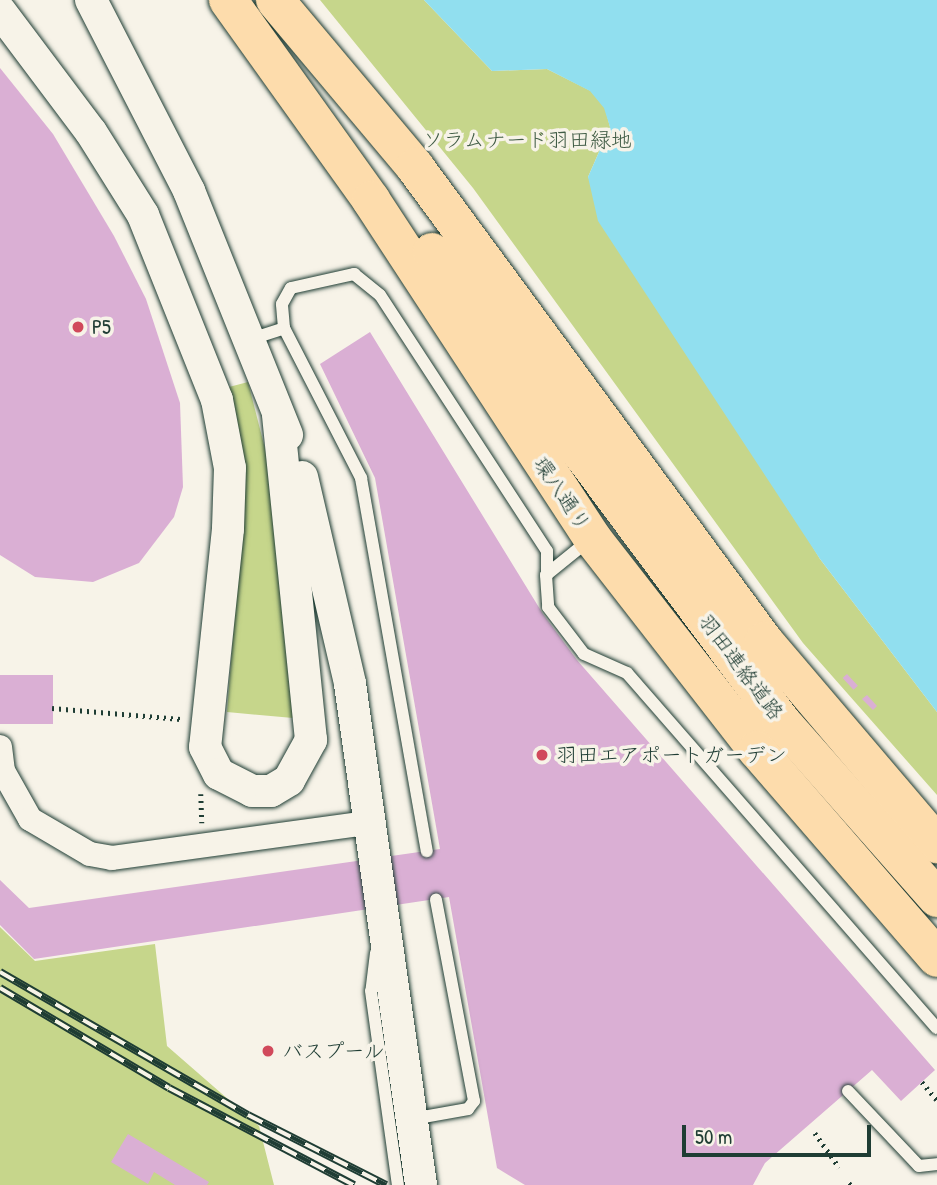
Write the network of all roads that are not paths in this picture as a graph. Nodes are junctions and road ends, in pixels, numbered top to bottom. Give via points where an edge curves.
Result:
1 (91, 0) edge
2 (228, 0) edge
3 (275, 0) edge
4 (0, 11) edge
5 (306, 104) junction
6 (415, 167) junction
7 (284, 328) junction
8 (251, 339) junction
9 (278, 415) junction
10 (609, 493) junction
11 (592, 538) junction
12 (547, 576) junction
13 (0, 747) edge
14 (369, 823) junction
15 (937, 844) edge
16 (427, 851) dead end
17 (937, 898) edge
18 (436, 900) dead end
19 (382, 911) junction
20 (937, 958) edge
21 (937, 1028) edge
22 (848, 1091) dead end
23 (412, 1119) junction
24 (937, 1164) edge
25 (398, 1185) edge
26 (421, 1185) edge

1 - 8 street via 184,180
2 - 5 main road, 環八通り
3 - 6 main road
4 - 9 street via 91,132 143,215 216,400 230,468 228,528 206,722 210,762 232,785 271,791 289,780 312,740
5 - 10 main road via 424,240
5 - 11 main road, 環八通り
6 - 10 main road
6 - 15 main road via 764,641
7 - 8 lane
7 - 12 lane via 282,304 291,288 354,274 380,295 547,551
7 - 16 lane via 361,478
8 - 9 street
9 - 14 street via 323,550
10 - 17 main road, 羽田連絡道路 via 781,721
11 - 12 lane
11 - 20 main road, 環八通り via 757,750
12 - 21 lane via 543,597 584,654 627,673
13 - 14 street via 3,771 30,819 71,847 112,858
14 - 19 street
18 - 23 lane via 474,1101 468,1109
19 - 23 street
19 - 25 lane via 371,991
22 - 24 lane via 919,1166
23 - 26 street

